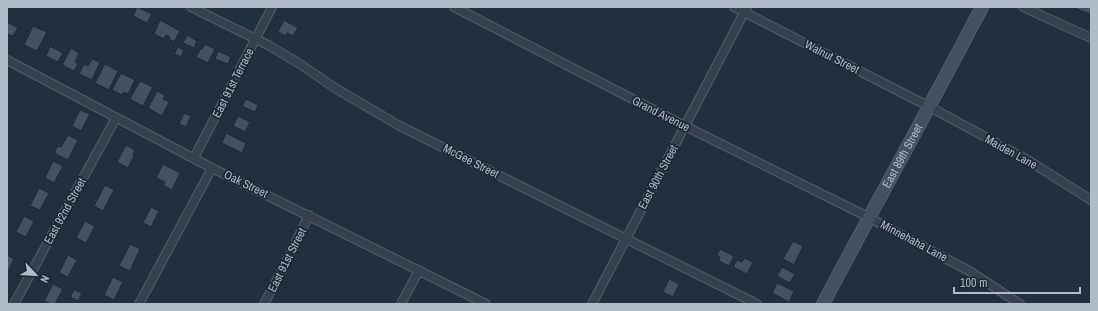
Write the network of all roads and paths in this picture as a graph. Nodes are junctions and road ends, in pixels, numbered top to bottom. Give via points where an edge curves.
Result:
1 (191, 7) edge
2 (272, 7) edge
3 (454, 7) edge
4 (734, 7) edge
5 (982, 7) edge
6 (1023, 7) edge
7 (745, 10) edge
8 (1091, 38) edge
9 (255, 39) junction
10 (7, 60) edge
11 (930, 107) junction
12 (116, 118) junction
13 (684, 126) junction
14 (194, 158) junction
15 (212, 168) junction
16 (1091, 200) edge
17 (309, 215) junction
18 (868, 217) junction
19 (626, 239) junction
20 (419, 270) junction
21 (14, 304) edge
22 (139, 304) edge
23 (264, 304) edge
24 (401, 304) edge
25 (486, 304) edge
26 (592, 304) edge
27 (758, 304) edge
28 (822, 304) edge
29 (1020, 304) edge

1 - 9 street, McGee Street
2 - 9 street, East 91st Terrace
3 - 13 street, Grand Avenue
4 - 7 street, Walnut Street
5 - 11 street, East 89th Street
6 - 8 street
7 - 11 street, Walnut Street
7 - 13 street, East 90th Street
9 - 14 street, East 91st Terrace
9 - 19 street, McGee Street via 398,125
10 - 12 street, Oak Street
11 - 16 street, Maiden Lane via 1026,159
11 - 18 street, East 89th Street
12 - 14 street, Oak Street
12 - 21 street, East 92nd Street
13 - 18 street, Grand Avenue
13 - 19 street, East 90th Street
14 - 15 street, Oak Street
15 - 17 street, Oak Street
15 - 22 street
17 - 20 street, Oak Street
17 - 23 street, East 91st Street
18 - 28 street, East 89th Street
18 - 29 street, Minnehaha Lane via 971,272
19 - 26 street, East 90th Street
19 - 27 street, McGee Street
20 - 24 street
20 - 25 street, Oak Street

